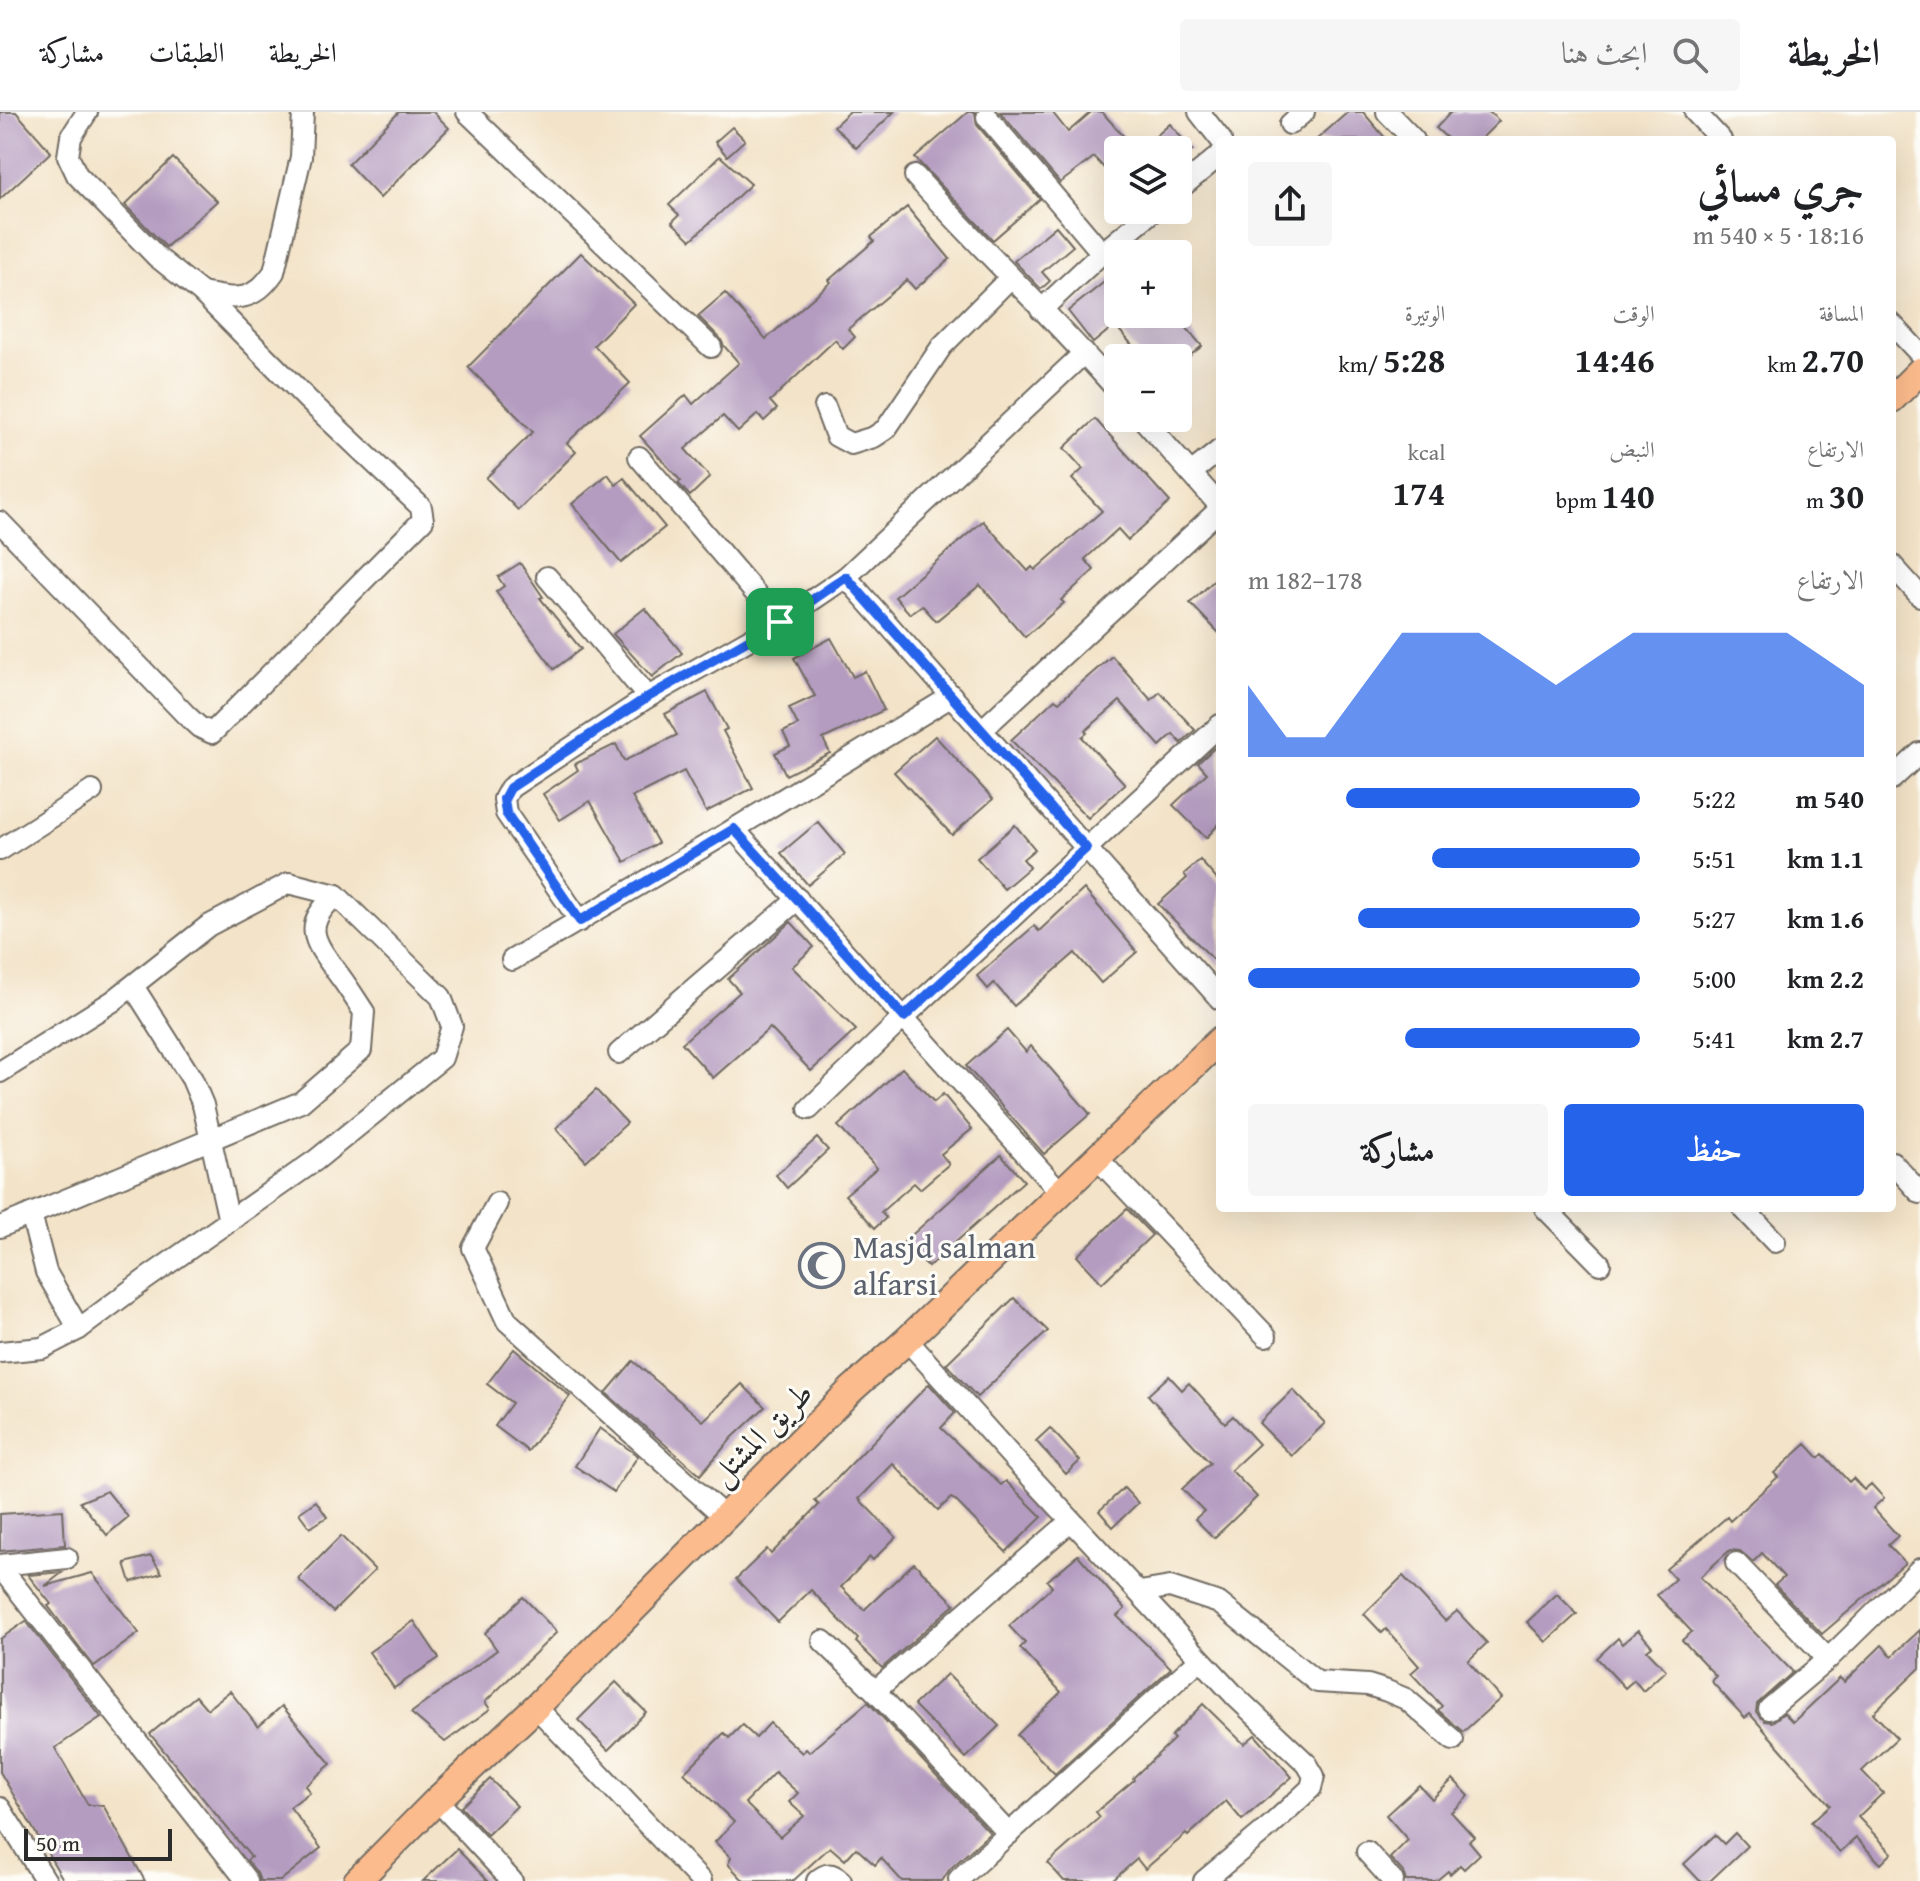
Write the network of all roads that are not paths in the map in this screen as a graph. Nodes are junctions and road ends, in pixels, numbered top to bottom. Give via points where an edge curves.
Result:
1 (87, 112) edge
2 (303, 112) edge
3 (467, 112) edge
4 (1199, 112) edge
5 (1387, 112) edge
6 (1695, 112) edge
7 (987, 117) dead end
8 (1218, 136) edge
9 (1410, 136) edge
10 (1717, 136) edge
11 (1216, 158) edge
12 (915, 176) dead end
13 (1192, 178) edge
14 (1137, 224) edge
15 (1102, 253) junction
16 (1010, 278) junction
17 (202, 293) junction
18 (1041, 310) junction
19 (1896, 328) edge
20 (711, 347) dead end
21 (1084, 353) junction
22 (1920, 354) edge
23 (1920, 371) edge
24 (1104, 375) edge
25 (1896, 395) edge
26 (825, 407) dead end
27 (1154, 432) edge
28 (1216, 453) edge
29 (639, 457) dead end
30 (1191, 473) junction
31 (1216, 503) edge
32 (1216, 512) edge
33 (0, 522) edge
34 (1896, 569) edge
35 (547, 577) dead end
36 (846, 577) junction
37 (1920, 596) edge
38 (780, 622) junction
39 (952, 696) junction
40 (648, 697) junction
41 (1216, 729) edge
42 (982, 730) junction
43 (1920, 753) edge
44 (1896, 775) edge
45 (92, 791) dead end
46 (734, 829) junction
47 (1086, 848) junction
48 (0, 850) edge
49 (336, 895) junction
50 (798, 899) junction
51 (580, 921) junction
52 (512, 960) dead end
53 (133, 986) junction
54 (1216, 994) edge
55 (904, 1017) junction
56 (1216, 1044) edge
57 (619, 1053) dead end
58 (0, 1072) edge
59 (809, 1109) dead end
60 (211, 1140) junction
61 (1097, 1158) junction
62 (1896, 1166) edge
63 (1061, 1193) junction
64 (1920, 1193) edge
65 (497, 1203) dead end
66 (1549, 1212) edge
67 (1747, 1212) edge
68 (31, 1214) junction
69 (229, 1221) junction
70 (0, 1227) edge
71 (1775, 1242) dead end
72 (1600, 1264) dead end
73 (79, 1329) junction
74 (1266, 1336) dead end
75 (907, 1340) junction
76 (0, 1352) edge
77 (725, 1517) junction
78 (1071, 1521) junction
79 (67, 1558) dead end
80 (1736, 1563) dead end
81 (0, 1566) edge
82 (1920, 1569) edge
83 (1140, 1592) junction
84 (823, 1641) dead end
85 (1200, 1659) junction
86 (1828, 1659) junction
87 (875, 1691) junction
88 (536, 1707) junction
89 (1769, 1709) dead end
90 (1453, 1740) dead end
91 (437, 1800) junction
92 (0, 1808) edge
93 (1009, 1834) junction
94 (1367, 1852) dead end
95 (959, 1879) edge
96 (46, 1881) edge
97 (247, 1881) edge
98 (357, 1881) edge
99 (512, 1881) edge
100 (701, 1881) edge
101 (817, 1881) edge
102 (841, 1881) edge
103 (1204, 1881) edge
104 (1393, 1881) edge

1 - 17 street via 71,137 68,156 77,175 157,257
2 - 17 street via 301,157 274,272 245,298
3 - 20 street
4 - 8 street
5 - 9 street
6 - 10 street
7 - 15 street
11 - 13 street
12 - 16 street
14 - 15 street
15 - 18 street
16 - 18 street
16 - 26 street via 942,346 886,429 851,444 836,436
17 - 33 street via 421,507 423,520 212,733 186,715
18 - 21 street
19 - 22 street
21 - 24 street
21 - 36 street
23 - 25 main road
27 - 30 street
28 - 30 street
29 - 38 street
30 - 31 street
32 - 42 street
34 - 37 street
35 - 40 street
36 - 38 street
36 - 39 street
38 - 40 street
39 - 42 street
39 - 46 street
40 - 51 street via 510,788 504,799 506,813
41 - 47 street
42 - 47 street
43 - 44 street
45 - 48 street
46 - 50 street
46 - 51 street
47 - 54 street
47 - 55 street
49 - 53 street via 289,883 208,926
49 - 60 street via 321,908 313,927 317,946 364,1012 361,1050 301,1102
49 - 69 street via 441,997 452,1026 442,1058 316,1160
50 - 55 street
50 - 57 street
51 - 52 street
53 - 58 street
53 - 60 street via 192,1079
55 - 59 street
55 - 63 street
56 - 61 main road, طريق المشتل
60 - 68 street
60 - 69 street
61 - 63 main road, طريق المشتل
61 - 74 street
62 - 64 street
63 - 75 main road, طريق المشتل
65 - 77 street via 473,1248 507,1321
66 - 72 street
67 - 71 street
68 - 70 street
68 - 73 street via 46,1272
69 - 73 street
73 - 76 street via 42,1348
75 - 77 main road, طريق المشتل
75 - 78 street
77 - 88 main road, طريق المشتل
78 - 83 street
78 - 87 street
79 - 81 street
80 - 86 street
81 - 97 street
82 - 86 street
83 - 85 street
83 - 90 street via 1170,1587 1219,1603 1317,1682 1368,1685 1406,1699
84 - 87 street
85 - 93 street
85 - 103 street via 1314,1776 1311,1788
86 - 89 street
87 - 93 street
88 - 91 main road, طريق المشتل
88 - 100 street
91 - 98 main road, طريق المشتل
91 - 99 street
92 - 96 street
93 - 95 street
94 - 104 street
101 - 102 street via 828,1874

